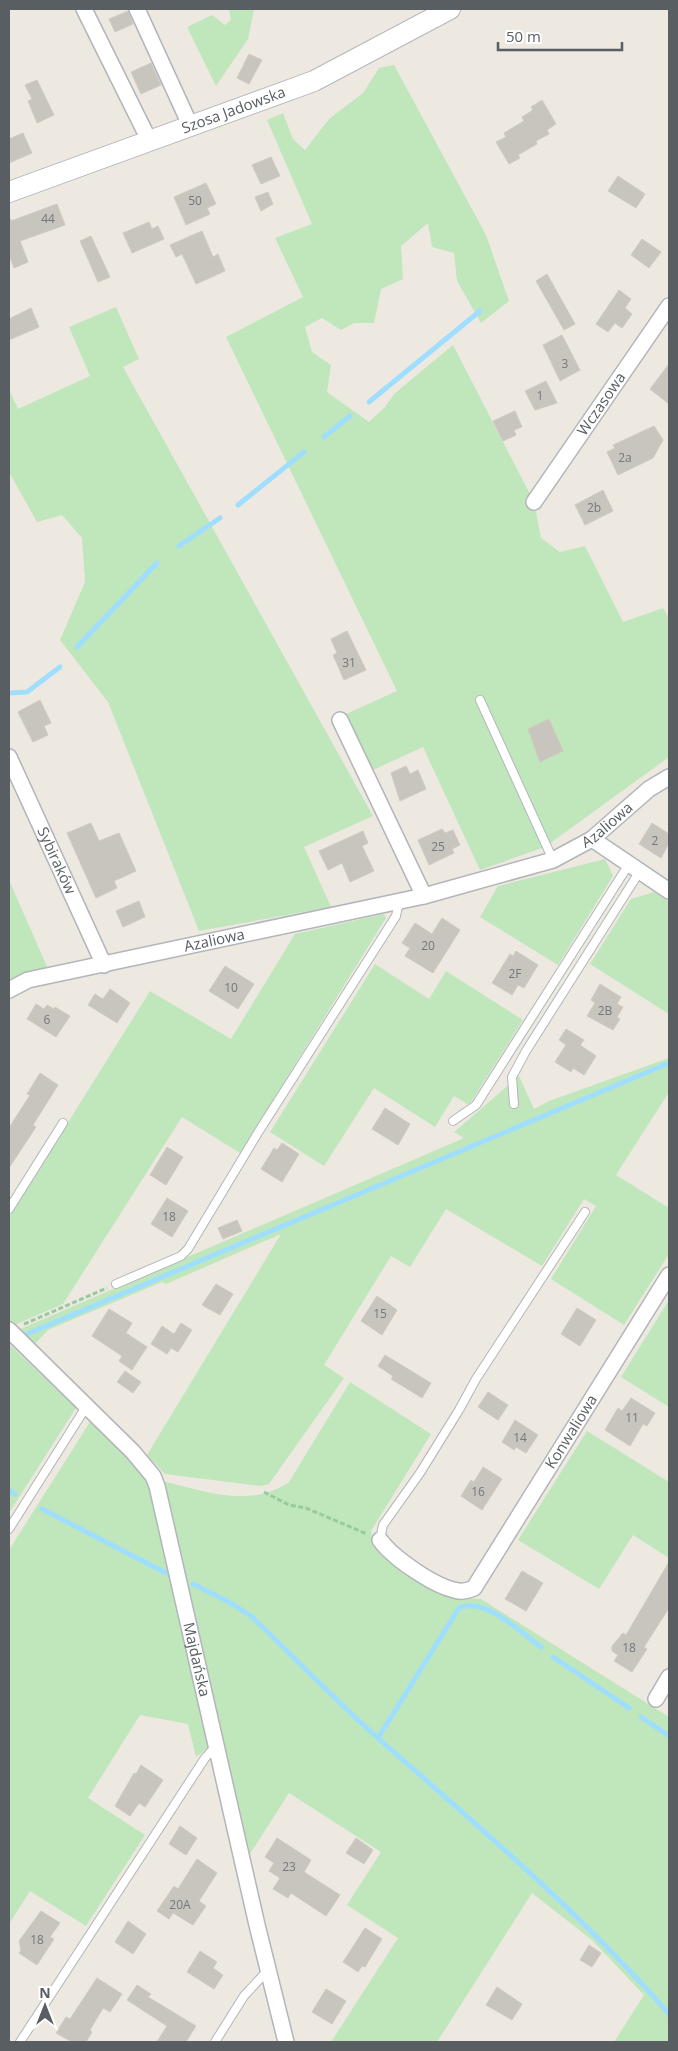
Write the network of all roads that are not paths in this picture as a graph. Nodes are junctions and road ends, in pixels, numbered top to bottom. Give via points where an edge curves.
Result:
1 (84, 9) edge
2 (137, 9) edge
3 (450, 9) edge
4 (191, 127) junction
5 (149, 140) junction
6 (9, 191) edge
7 (669, 306) edge
8 (534, 502) dead end
9 (480, 700) dead end
10 (340, 720) dead end
11 (9, 756) edge
12 (669, 778) edge
13 (592, 839) junction
14 (553, 860) junction
15 (634, 868) junction
16 (669, 891) edge
17 (424, 896) junction
18 (399, 902) junction
19 (104, 966) junction
20 (9, 990) edge
21 (514, 1104) dead end
22 (453, 1121) dead end
23 (63, 1123) dead end
24 (9, 1209) edge
25 (585, 1212) dead end
26 (669, 1275) edge
27 (116, 1284) road end
28 (14, 1328) edge
29 (86, 1406) junction
30 (9, 1529) edge
31 (380, 1540) joint
32 (669, 1677) edge
33 (656, 1698) dead end
34 (218, 1745) junction
35 (268, 1970) junction
36 (20, 2042) edge
37 (216, 2042) edge
38 (286, 2042) edge

1 - 5 street
2 - 4 street
3 - 4 main road, Szosa Jadowska via 314,81
4 - 5 main road, Szosa Jadowska
5 - 6 main road, Szosa Jadowska
7 - 8 street, Wczasowa
9 - 14 lane
10 - 17 street
11 - 19 street, Sybiraków
12 - 13 street, Azaliowa via 649,789
13 - 14 street, Azaliowa
13 - 15 street
14 - 17 street, Azaliowa
15 - 16 street
15 - 21 lane via 512,1077
15 - 22 lane via 476,1105
17 - 18 street, Azaliowa
18 - 19 street, Azaliowa
18 - 27 lane via 396,916 259,1131 196,1238 181,1256
19 - 20 street, Azaliowa via 28,980
23 - 24 lane
25 - 31 lane via 476,1378 420,1473 383,1525
26 - 31 street, Konwaliowa via 474,1588 465,1591 448,1588 397,1557
28 - 29 street, Majdańska
29 - 30 lane
29 - 34 street, Majdańska via 143,1462 157,1486
32 - 33 street
34 - 35 street, Majdańska
34 - 36 lane via 205,1758
35 - 37 lane via 244,1996
35 - 38 street, Majdańska

